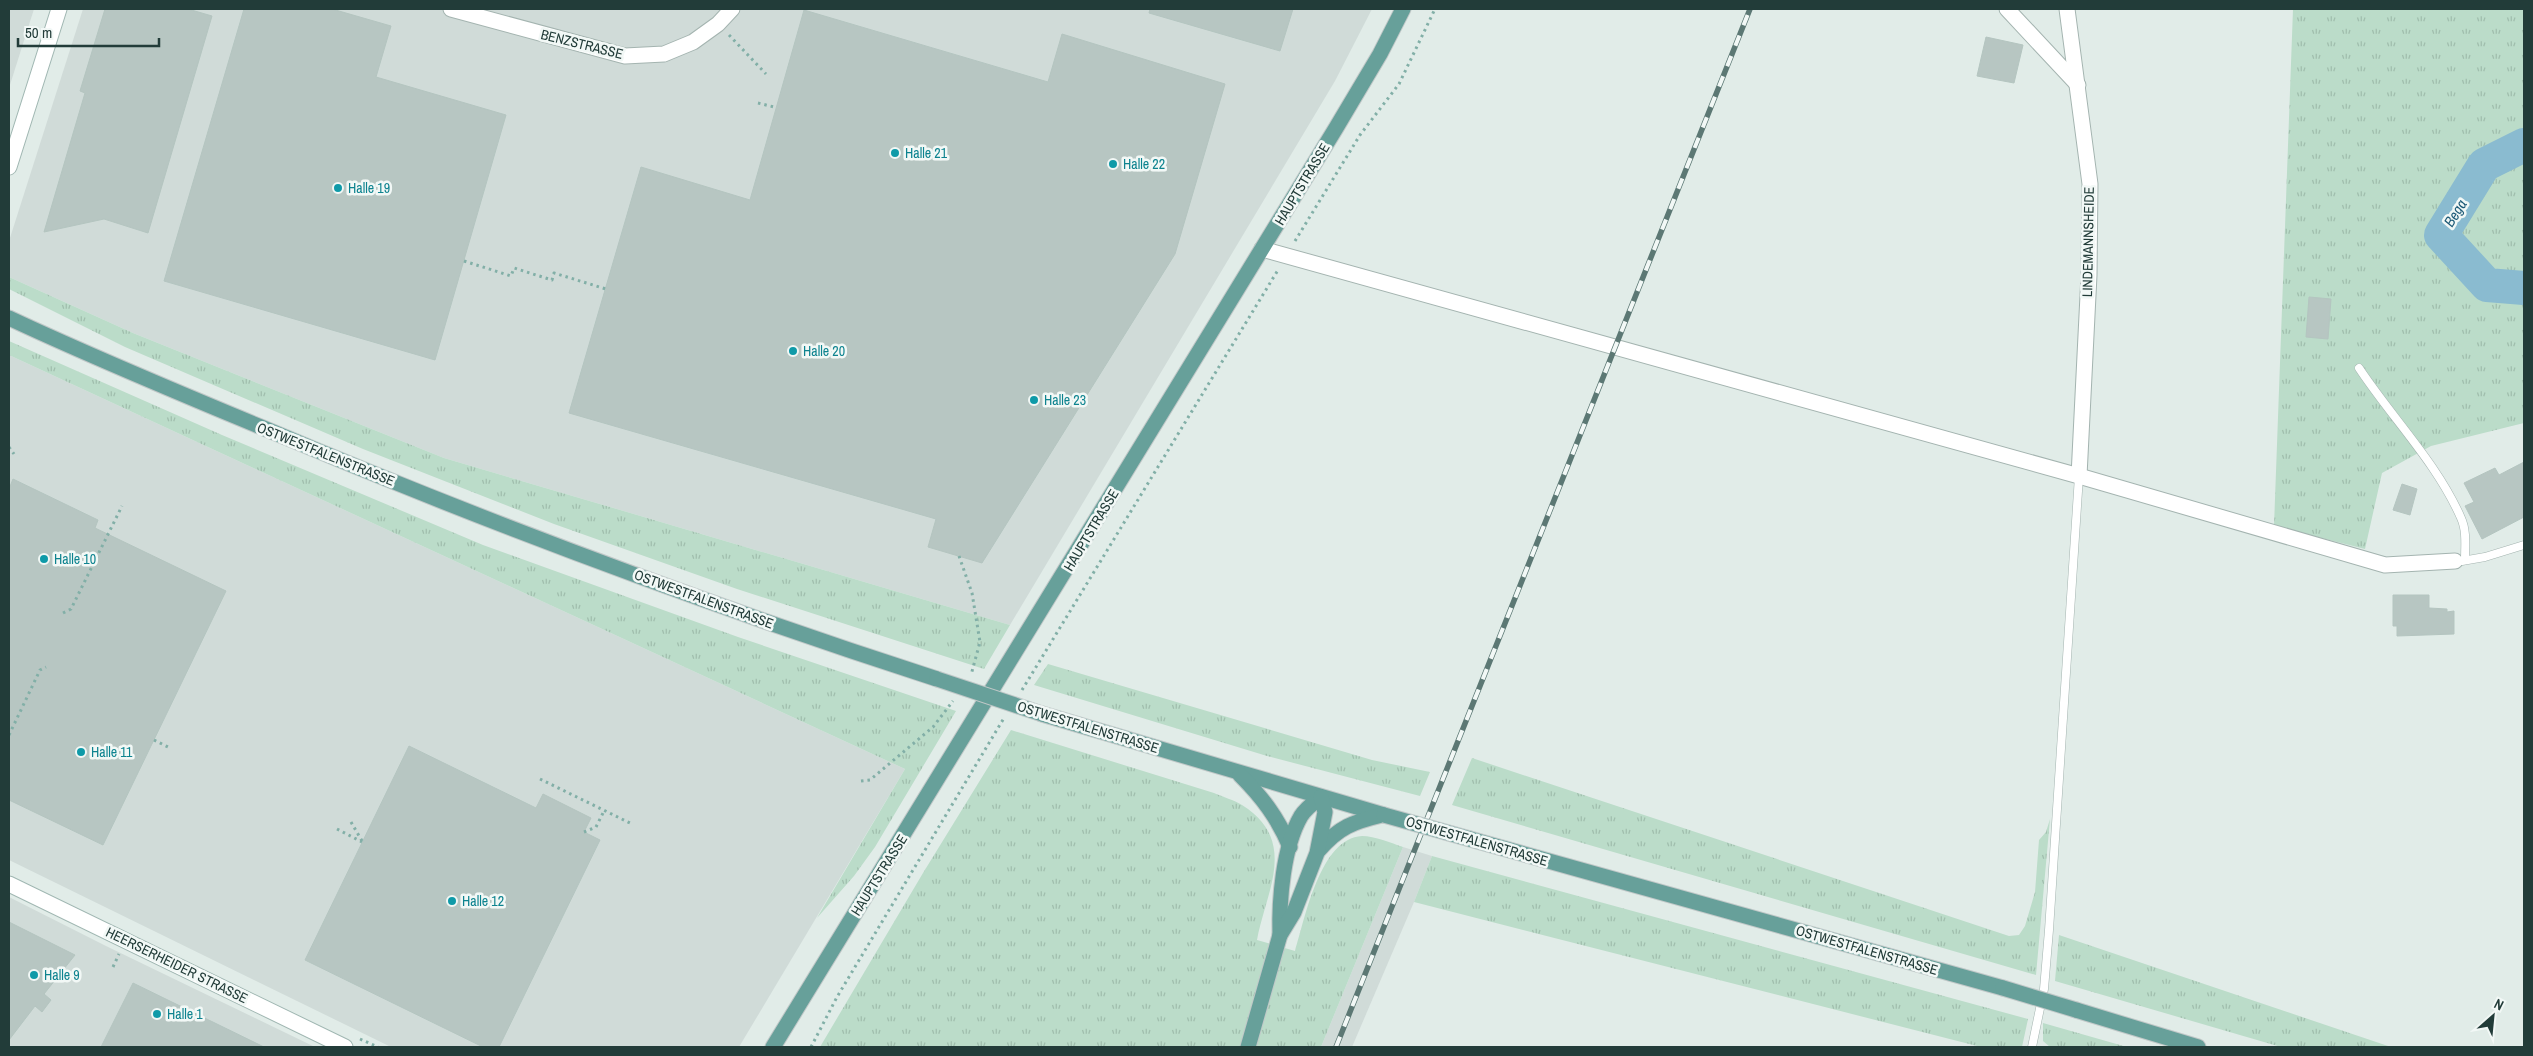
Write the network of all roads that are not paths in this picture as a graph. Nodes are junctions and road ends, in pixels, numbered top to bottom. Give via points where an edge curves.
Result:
1 (59, 9) edge
2 (451, 9) edge
3 (732, 9) edge
4 (1403, 9) edge
5 (2007, 9) edge
6 (2067, 9) edge
7 (2078, 85) junction
8 (9, 167) edge
9 (1262, 250) junction
10 (12, 319) edge
11 (2359, 368) dead end
12 (2079, 476) junction
13 (2524, 545) edge
14 (2460, 561) junction
15 (1238, 773) junction
16 (1321, 797) junction
17 (1384, 814) junction
18 (1290, 847) junction
19 (1317, 854) junction
20 (9, 884) edge
21 (1280, 935) junction
22 (346, 1047) edge
23 (773, 1047) edge
24 (1248, 1047) edge
25 (2032, 1047) edge
26 (2198, 1047) edge

1 - 8 street
2 - 3 street, BENZSTRASSE via 625,56 664,54 693,42
4 - 9 main road, HAUPTSTRASSE via 1380,54
5 - 7 street
6 - 7 street, LINDEMANNSHEIDE
7 - 12 street, LINDEMANNSHEIDE via 2090,184
9 - 12 street
9 - 23 main road, HAUPTSTRASSE
10 - 15 main road, OSTWESTFALENSTRASSE, bridge via 253,424 494,522 714,604 1042,714
11 - 14 lane via 2429,464 2462,519 2465,536
12 - 14 street via 2385,565
12 - 25 lane via 2049,930 2044,989
13 - 14 lane
15 - 16 main road, OSTWESTFALENSTRASSE
15 - 18 main road via 1264,799 1282,826
16 - 17 main road, OSTWESTFALENSTRASSE
16 - 18 main road via 1301,817
16 - 19 main road via 1325,812
17 - 19 main road via 1344,826
17 - 26 main road, OSTWESTFALENSTRASSE, bridge via 2003,988
18 - 21 main road via 1279,902
19 - 21 main road via 1294,912
20 - 22 street, HEERSERHEIDER STRASSE
21 - 24 main road

